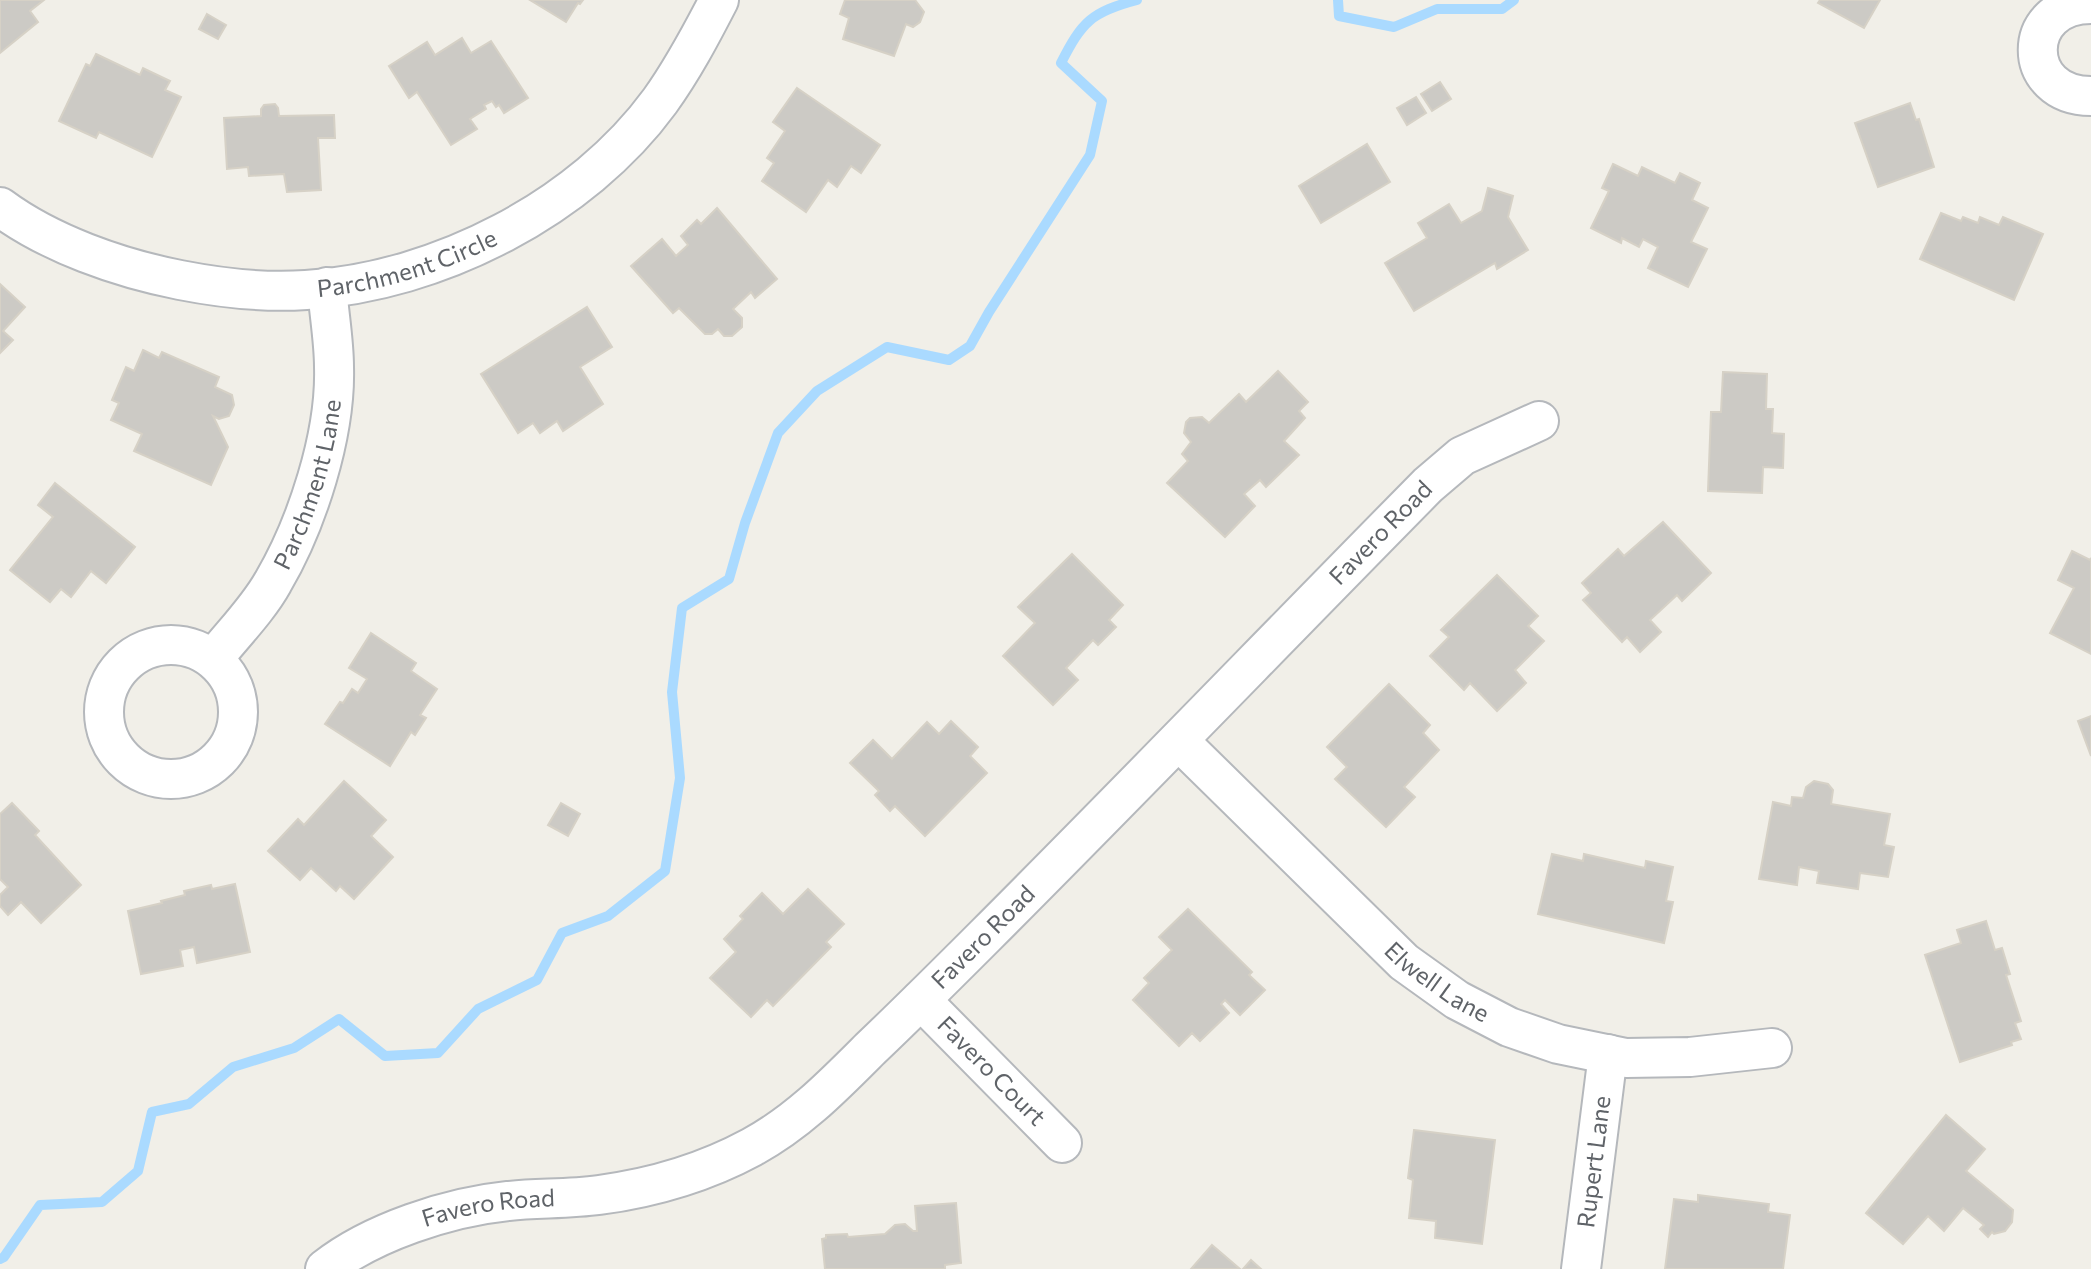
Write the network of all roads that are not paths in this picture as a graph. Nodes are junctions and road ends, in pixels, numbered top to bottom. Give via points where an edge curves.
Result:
1 (719, 0) edge
2 (2091, 4) edge
3 (2091, 96) edge
4 (0, 207) edge
5 (327, 287) junction
6 (1539, 421) dead end
7 (214, 658) dead end
8 (1179, 741) junction
9 (921, 1000) junction
10 (1772, 1048) dead end
11 (1608, 1054) junction
12 (1062, 1143) dead end
13 (326, 1269) edge
14 (1581, 1269) edge

1 - 5 street, Parchment Circle via 660,101 586,178 530,218 482,244 417,269 365,283
2 - 3 street via 2060,9 2040,34 2037,50 2048,80 2061,91
4 - 5 street, Parchment Circle via 78,250 143,273 225,288
5 - 7 street, Parchment Lane via 335,369 329,425 316,480 294,542 272,585
6 - 8 street, Favero Road via 1462,456 1428,485
8 - 9 street, Favero Road
8 - 11 street, Elwell Lane via 1404,962 1457,1000 1509,1027 1558,1044
9 - 12 street, Favero Court
9 - 13 street, Favero Road via 788,1126 720,1163 666,1182 598,1196 505,1201 449,1212 379,1237
10 - 11 street, Elwell Lane via 1690,1057
11 - 14 street, Rupert Lane

